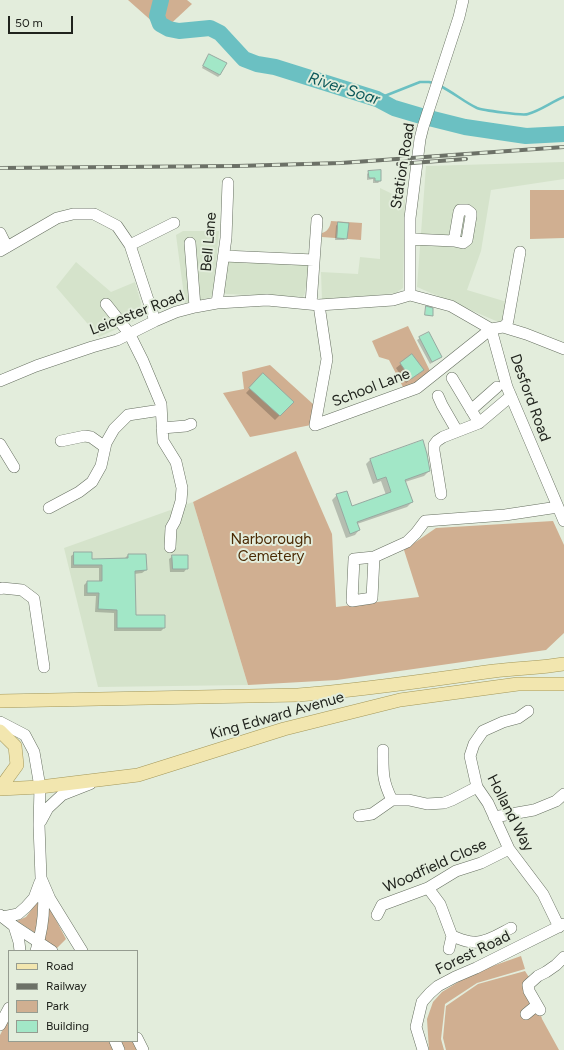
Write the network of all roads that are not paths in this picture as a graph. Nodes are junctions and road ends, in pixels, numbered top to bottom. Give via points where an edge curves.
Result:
1 (463, 0) edge
2 (228, 183) dead end
3 (317, 220) dead end
4 (174, 223) dead end
5 (0, 233) edge
6 (410, 239) junction
7 (454, 241) dead end
8 (190, 243) dead end
9 (130, 246) junction
10 (4, 249) edge
11 (520, 252) dead end
12 (224, 256) junction
13 (314, 260) junction
14 (410, 295) junction
15 (217, 303) junction
16 (106, 304) dead end
17 (315, 304) junction
18 (195, 307) junction
19 (155, 320) junction
20 (503, 327) junction
21 (491, 329) junction
22 (129, 333) junction
23 (564, 349) edge
24 (452, 378) dead end
25 (0, 381) edge
26 (497, 387) dead end
27 (438, 396) dead end
28 (510, 396) junction
29 (161, 410) junction
30 (471, 410) junction
31 (479, 423) junction
32 (191, 424) dead end
33 (162, 428) junction
34 (457, 431) junction
35 (61, 441) dead end
36 (0, 444) edge
37 (105, 447) junction
38 (14, 468) dead end
39 (441, 494) dead end
40 (559, 502) edge
41 (50, 508) dead end
42 (564, 522) edge
43 (170, 547) dead end
44 (374, 556) dead end
45 (0, 588) edge
46 (564, 664) edge
47 (44, 667) dead end
48 (564, 684) edge
49 (0, 701) edge
50 (528, 711) dead end
51 (0, 722) edge
52 (0, 731) edge
53 (383, 750) dead end
54 (100, 779) junction
55 (0, 784) edge
56 (40, 787) junction
57 (477, 787) junction
58 (0, 789) edge
59 (564, 794) edge
60 (392, 800) junction
61 (359, 816) dead end
62 (494, 817) junction
63 (39, 825) junction
64 (509, 849) junction
65 (41, 878) junction
66 (428, 888) junction
67 (379, 906) dead end
68 (2, 916) edge
69 (562, 925) edge
70 (14, 926) junction
71 (512, 928) dead end
72 (452, 936) junction
73 (37, 946) edge
74 (449, 948) dead end
75 (20, 950) edge
76 (49, 950) edge
77 (81, 950) edge
78 (563, 957) edge
79 (8, 1010) edge
80 (526, 1014) dead end
81 (0, 1025) edge
82 (138, 1040) edge
83 (143, 1050) edge
84 (423, 1050) edge

1 - 6 street, Station Road via 420,139 413,188
2 - 12 street, Bell Lane
3 - 13 street
4 - 9 street
5 - 10 street
6 - 7 street
6 - 14 street, Station Road
8 - 18 street
9 - 10 street via 117,226 94,214 73,214 57,218
9 - 19 street
11 - 20 street via 508,320
12 - 13 street
12 - 15 street, Bell Lane
13 - 17 street
14 - 17 street, Leicester Road via 393,300
14 - 21 street via 451,306
15 - 17 street, Leicester Road via 267,300
15 - 18 street, Leicester Road
16 - 22 street
17 - 21 street, School Lane via 327,359 315,425 417,388
18 - 19 street, Leicester Road
19 - 22 street, Leicester Road
20 - 21 street
20 - 23 street
21 - 28 street, Desford Road
22 - 25 street, Leicester Road via 117,340 36,366
22 - 29 street via 156,391
24 - 30 street
26 - 30 street
27 - 34 street
28 - 31 street
28 - 40 street, Desford Road
29 - 33 street
29 - 37 street via 128,415 114,429
30 - 31 street
31 - 34 street
32 - 33 street
33 - 43 street via 163,441 176,462 182,488 182,501 176,522 171,528
34 - 39 street via 443,436 434,446
35 - 37 street via 85,436 91,437
36 - 38 street
37 - 41 street via 101,466 92,482
40 - 42 street, Desford Road
40 - 44 street via 505,515 425,521 407,542
45 - 47 street via 22,590 34,599
46 - 49 main road, King Edward Avenue via 298,695
48 - 54 main road, King Edward Avenue via 518,684 400,700 284,729 138,775
50 - 57 street, Holland Way via 518,718 483,731 474,744 470,756
51 - 56 street via 25,735 34,752
52 - 55 main road via 16,746 17,764 4,783
53 - 60 street via 383,776
54 - 56 main road, King Edward Avenue
54 - 63 street via 62,795 48,808
56 - 58 main road, King Edward Avenue
56 - 63 street
57 - 60 street via 444,803
57 - 62 street, Holland Way
59 - 62 street via 556,801 534,810
60 - 61 street via 371,819
62 - 64 street, Holland Way
63 - 65 street
64 - 66 street, Woodfield Close via 481,863 456,871
64 - 69 street, Holland Way via 543,894
65 - 68 street via 34,898 26,907 18,914
65 - 73 street via 44,902
65 - 77 street via 50,899
66 - 67 street, Woodfield Close
66 - 72 street via 440,904
68 - 70 street
69 - 84 street, Forest Road via 455,977 430,993 422,1002 416,1027
70 - 73 street
70 - 75 street
71 - 72 street via 478,943
72 - 74 street
73 - 76 street
78 - 80 street via 528,985 539,1007
79 - 81 street
82 - 83 street

